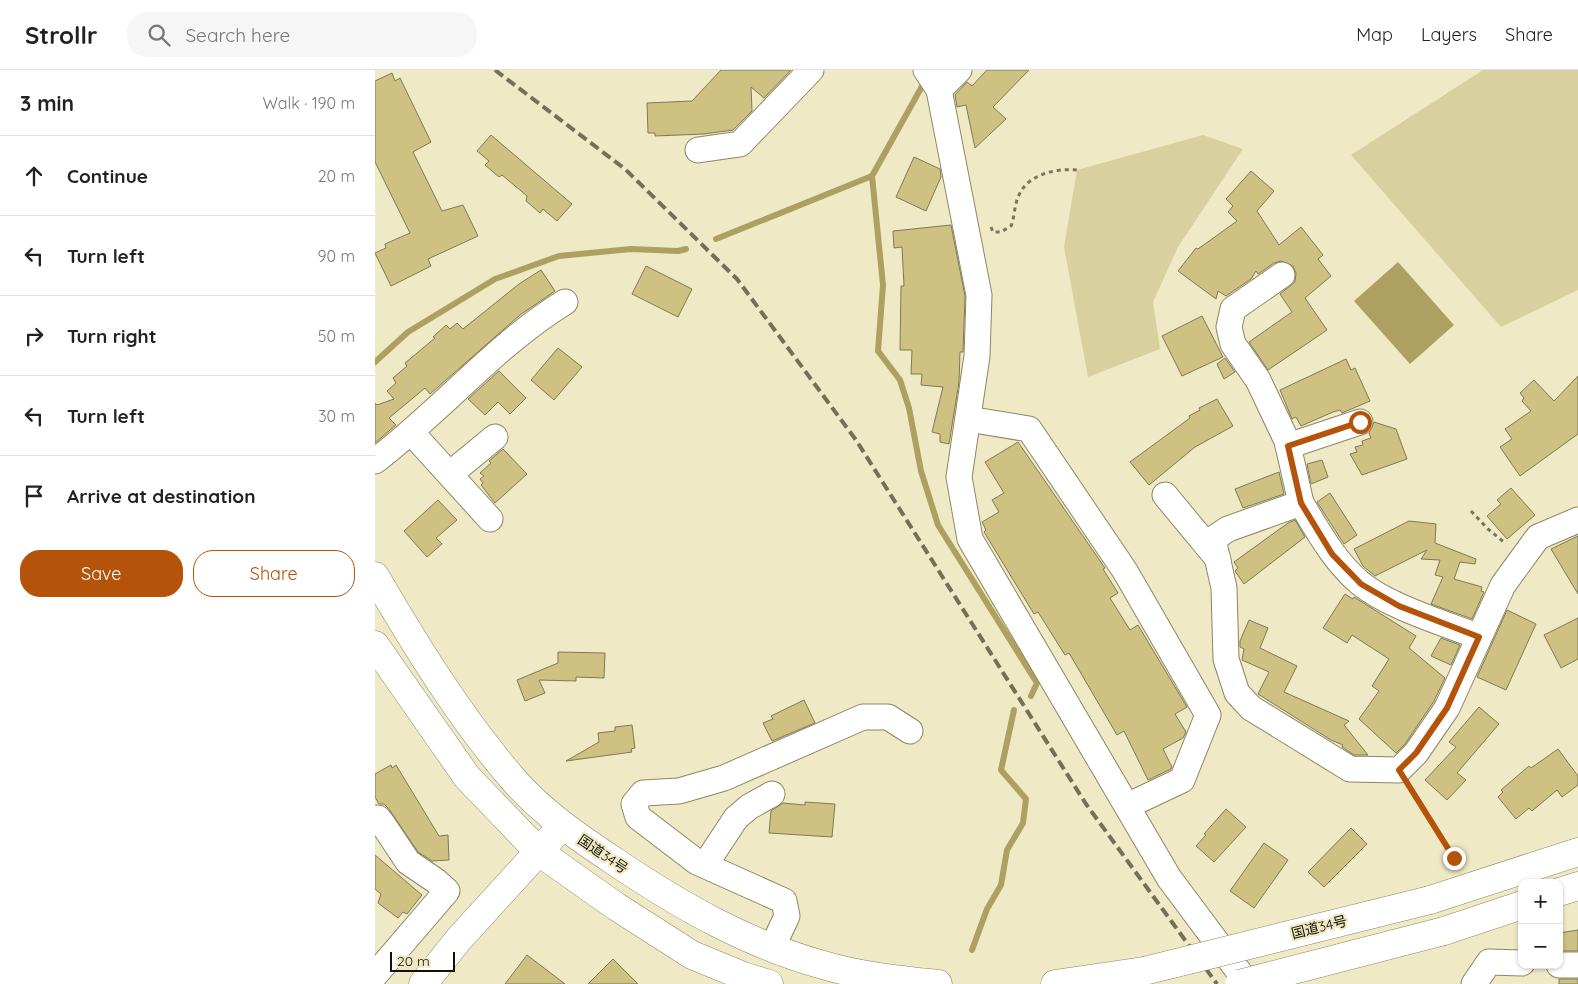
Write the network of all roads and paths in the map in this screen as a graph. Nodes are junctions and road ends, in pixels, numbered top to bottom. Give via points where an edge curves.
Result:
1 (811, 70) edge
2 (959, 70) edge
3 (934, 83) edge
4 (698, 150) dead end
5 (1077, 170) dead end
6 (989, 223) dead end
7 (1282, 274) dead end
8 (565, 302) dead end
9 (968, 419) junction
10 (1360, 422) dead end
11 (411, 432) junction
12 (495, 437) dead end
13 (1288, 446) junction
14 (375, 461) edge
15 (450, 474) junction
16 (1165, 495) dead end
17 (1301, 503) junction
18 (1471, 511) dead end
19 (491, 518) dead end
20 (1578, 520) edge
21 (1523, 557) junction
22 (1218, 559) junction
23 (375, 576) edge
24 (1479, 637) junction
25 (375, 645) edge
26 (910, 731) dead end
27 (1399, 770) junction
28 (772, 794) dead end
29 (1127, 806) junction
30 (375, 820) edge
31 (562, 826) junction
32 (539, 852) junction
33 (1578, 852) edge
34 (1454, 858) dead end
35 (705, 865) junction
36 (1578, 886) edge
37 (1563, 891) edge
38 (1518, 906) edge
39 (772, 948) junction
40 (1518, 964) edge
41 (1563, 965) edge
42 (1578, 965) edge
43 (375, 976) edge
44 (740, 980) edge
45 (423, 984) edge
46 (769, 984) edge
47 (938, 984) edge
48 (1055, 984) edge
49 (1239, 984) edge
50 (1248, 984) edge
51 (1474, 984) edge

1 - 4 street via 739,144
2 - 3 street
3 - 9 street via 979,295 977,356
5 - 6 path via 1061,169 1031,180 1018,195 1011,226 1001,232 993,232
7 - 13 street via 1233,309 1229,327 1233,344 1258,380
8 - 11 street via 504,346
9 - 29 street via 959,477 970,539
9 - 29 street via 1029,429 1125,570 1208,715 1182,780
10 - 13 street
11 - 14 street
11 - 15 street
12 - 15 street
13 - 17 street
15 - 19 street
16 - 22 street
17 - 22 street via 1228,529 1213,539
17 - 24 street via 1332,554 1361,584 1399,606
18 - 21 path
20 - 21 street via 1538,537
21 - 24 street via 1503,585
22 - 27 street via 1224,588 1226,659 1237,693 1251,708 1350,769
23 - 31 main road, 国道34号 via 423,658 462,714 513,779
24 - 27 street via 1447,708 1416,753
25 - 32 main road via 467,777
26 - 35 street via 888,717 863,717 724,778 679,791 643,793 634,804 638,817
27 - 34 path
28 - 35 street via 736,818
29 - 50 street via 1169,878
30 - 43 street via 378,818 382,823 408,862 447,892
31 - 32 main road
31 - 39 main road, 国道34号 via 638,878 715,922
32 - 44 main road via 691,955
32 - 45 main road via 459,939
33 - 48 main road, 国道34号, bridge via 1430,900 1144,971
35 - 39 street via 784,901 787,916
36 - 37 main road
38 - 49 main road, bridge via 1444,931
39 - 47 main road, 国道34号 via 850,972
40 - 51 street via 1489,962
41 - 42 street
44 - 46 main road

